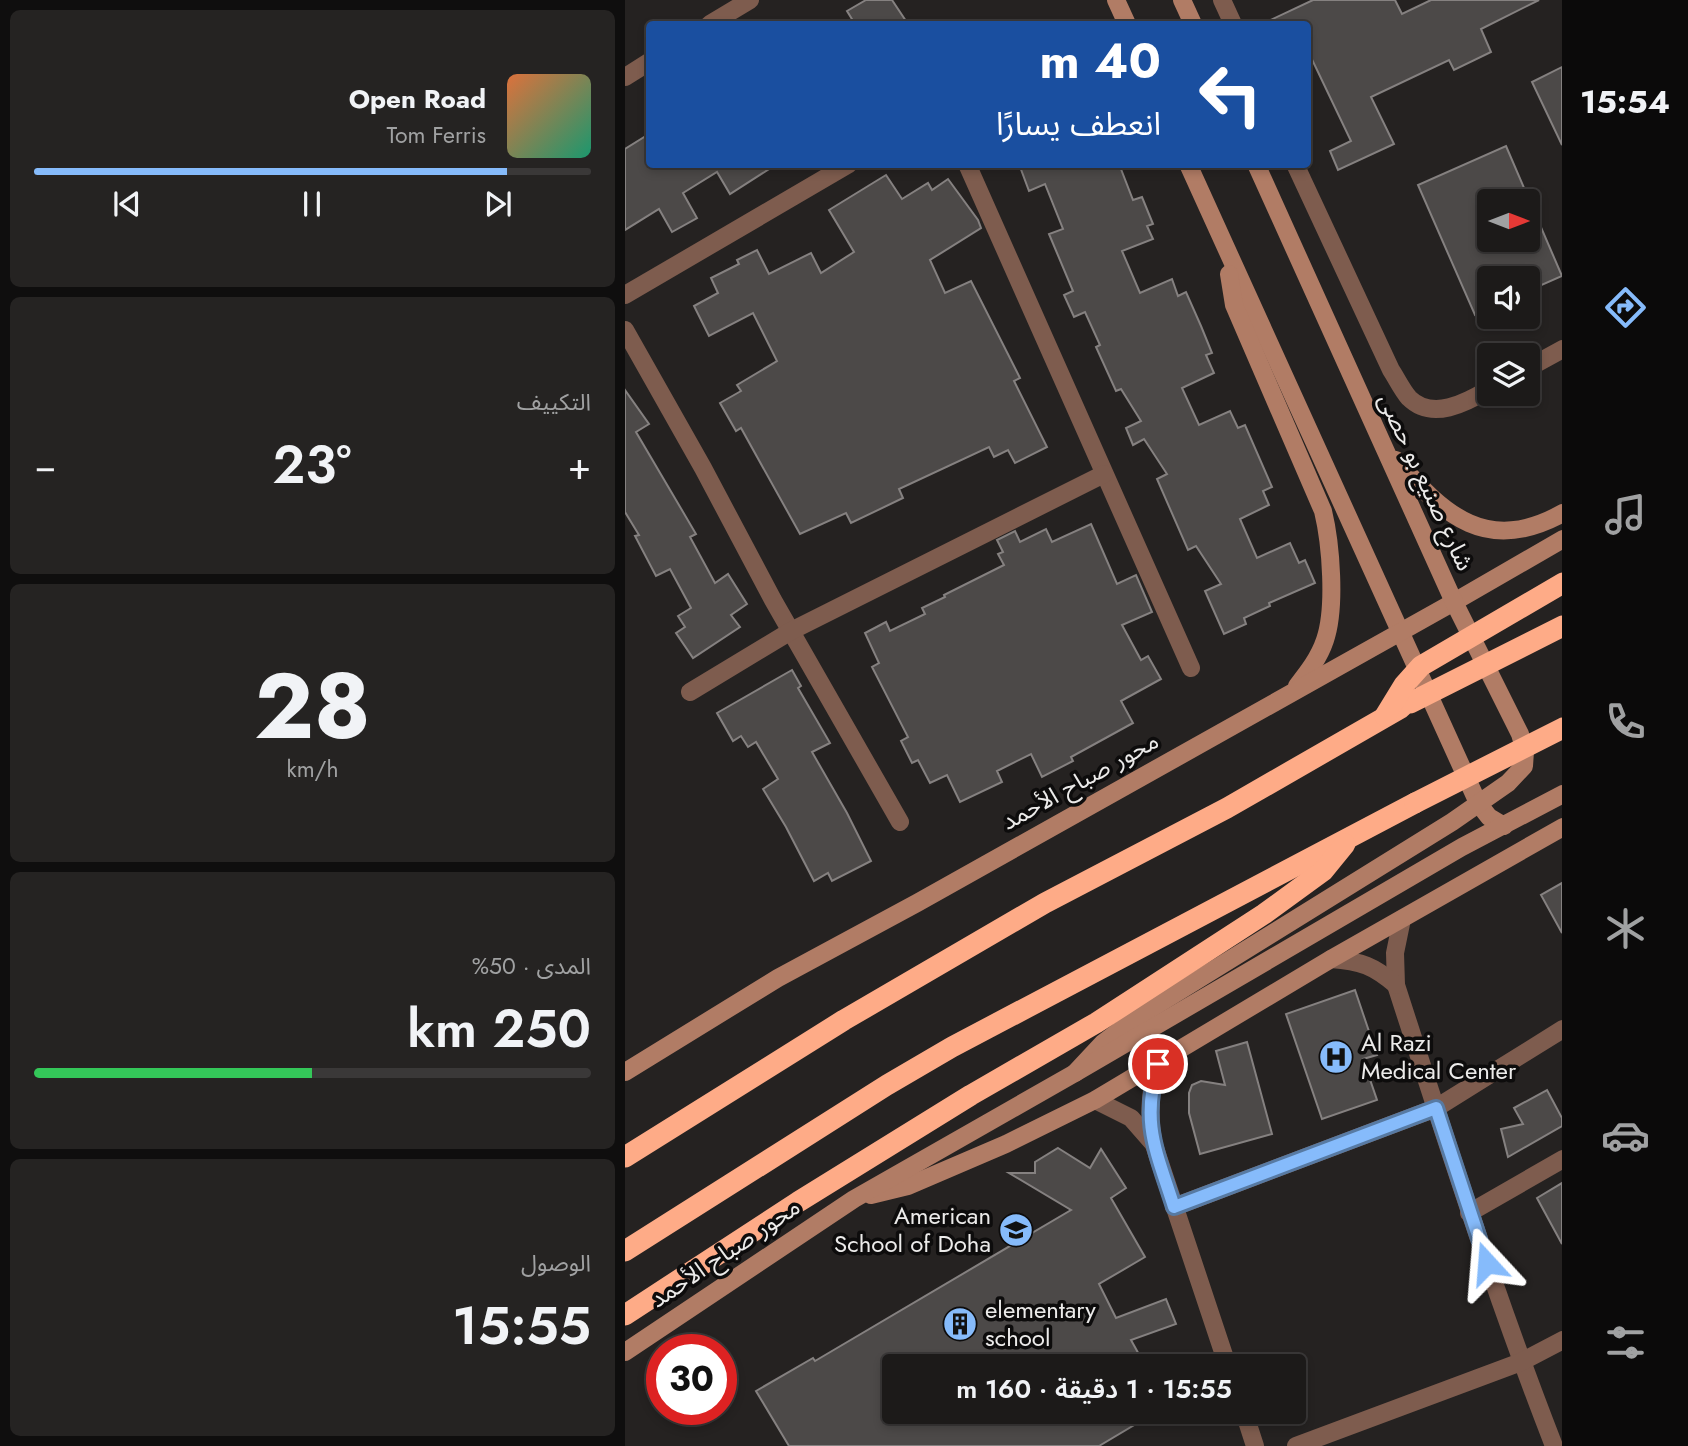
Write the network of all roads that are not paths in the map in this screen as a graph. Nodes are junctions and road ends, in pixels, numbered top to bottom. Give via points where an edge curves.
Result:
1 (750, 0) edge
2 (1116, 0) edge
3 (1182, 0) edge
4 (1222, 0) edge
5 (715, 21) edge
6 (1126, 21) edge
7 (1192, 21) edge
8 (1232, 21) edge
9 (646, 64) edge
10 (625, 77) edge
11 (841, 168) edge
12 (969, 168) edge
13 (1190, 168) edge
14 (1258, 168) edge
15 (1297, 168) edge
16 (1229, 260) junction
17 (625, 295) edge
18 (625, 330) edge
19 (1562, 349) edge
20 (1540, 361) edge
21 (1477, 396) edge
22 (1382, 445) junction
23 (1104, 474) junction
24 (1562, 513) edge
25 (1562, 539) edge
26 (1562, 583) edge
27 (1455, 603) junction
28 (1562, 626) edge
29 (791, 631) junction
30 (1400, 632) junction
31 (1191, 668) dead end
32 (690, 692) dead end
33 (1292, 693) junction
34 (1385, 716) junction
35 (1562, 729) edge
36 (1562, 794) edge
37 (1478, 803) junction
38 (900, 822) dead end
39 (1504, 826) junction
40 (1562, 827) edge
41 (1350, 836) junction
42 (1402, 919) junction
43 (1331, 959) junction
44 (1396, 985) junction
45 (1562, 1029) edge
46 (1158, 1064) junction
47 (625, 1072) edge
48 (1075, 1073) junction
49 (1095, 1100) junction
50 (1436, 1108) junction
51 (1154, 1145) junction
52 (625, 1157) edge
53 (1562, 1159) edge
54 (854, 1199) junction
55 (1174, 1207) junction
56 (1469, 1213) junction
57 (625, 1251) edge
58 (625, 1315) edge
59 (1562, 1340) edge
60 (625, 1352) edge
61 (1224, 1354) edge
62 (1521, 1362) junction
63 (1248, 1424) edge
64 (1255, 1446) edge
65 (1296, 1446) edge
66 (1554, 1446) edge

1 - 5 street
2 - 6 street
3 - 7 street
4 - 8 street
9 - 10 street
11 - 17 street
12 - 23 street
13 - 16 street
14 - 22 street, شارع صنيع بو حصى
15 - 21 street, شارع صنيع بو حصى via 1407,396 1429,408 1450,408
16 - 30 street
16 - 33 street via 1234,304 1328,531 1330,617 1326,639 1317,660
18 - 29 street
19 - 20 street
22 - 24 street via 1424,492 1480,528 1519,531
22 - 27 street, شارع صنيع بو حصى
23 - 29 street
23 - 31 street
25 - 27 street, محور صباح الأحمد
26 - 34 highway, bridge via 1421,666
27 - 30 street, محور صباح الأحمد
27 - 37 street, شارع صنيع بو حصى via 1525,751 1518,775
28 - 34 highway, bridge
29 - 32 street
29 - 38 street
30 - 33 street, محور صباح الأحمد
30 - 37 street
33 - 47 street, محور صباح الأحمد via 777,978
34 - 52 highway via 1227,808 1045,903 844,1020
35 - 41 highway, bridge
36 - 39 street, محور صباح الأحمد
37 - 39 street
37 - 48 street, شارع صنيع بو حصى via 1136,1018 1103,1043
39 - 48 street, محور صباح الأحمد
40 - 42 street, محور صباح الأحمد
41 - 57 highway via 952,1046
41 - 58 highway via 1323,871 1264,914 1096,1023 798,1202
42 - 43 street, محور صباح الأحمد
42 - 44 street via 1395,953
43 - 44 street via 1369,965
43 - 46 street, محور صباح الأحمد
44 - 50 street
45 - 50 street
46 - 49 street, محور صباح الأحمد
46 - 51 street via 1149,1119
48 - 54 street, محور صباح الأحمد
49 - 51 street via 1131,1118
49 - 54 street, محور صباح الأحمد via 909,1186
50 - 55 street
50 - 56 street
51 - 55 street
53 - 56 street
54 - 60 street, محور صباح الأحمد
55 - 61 street
56 - 62 street
59 - 62 street
62 - 65 street
62 - 66 street
63 - 64 street

